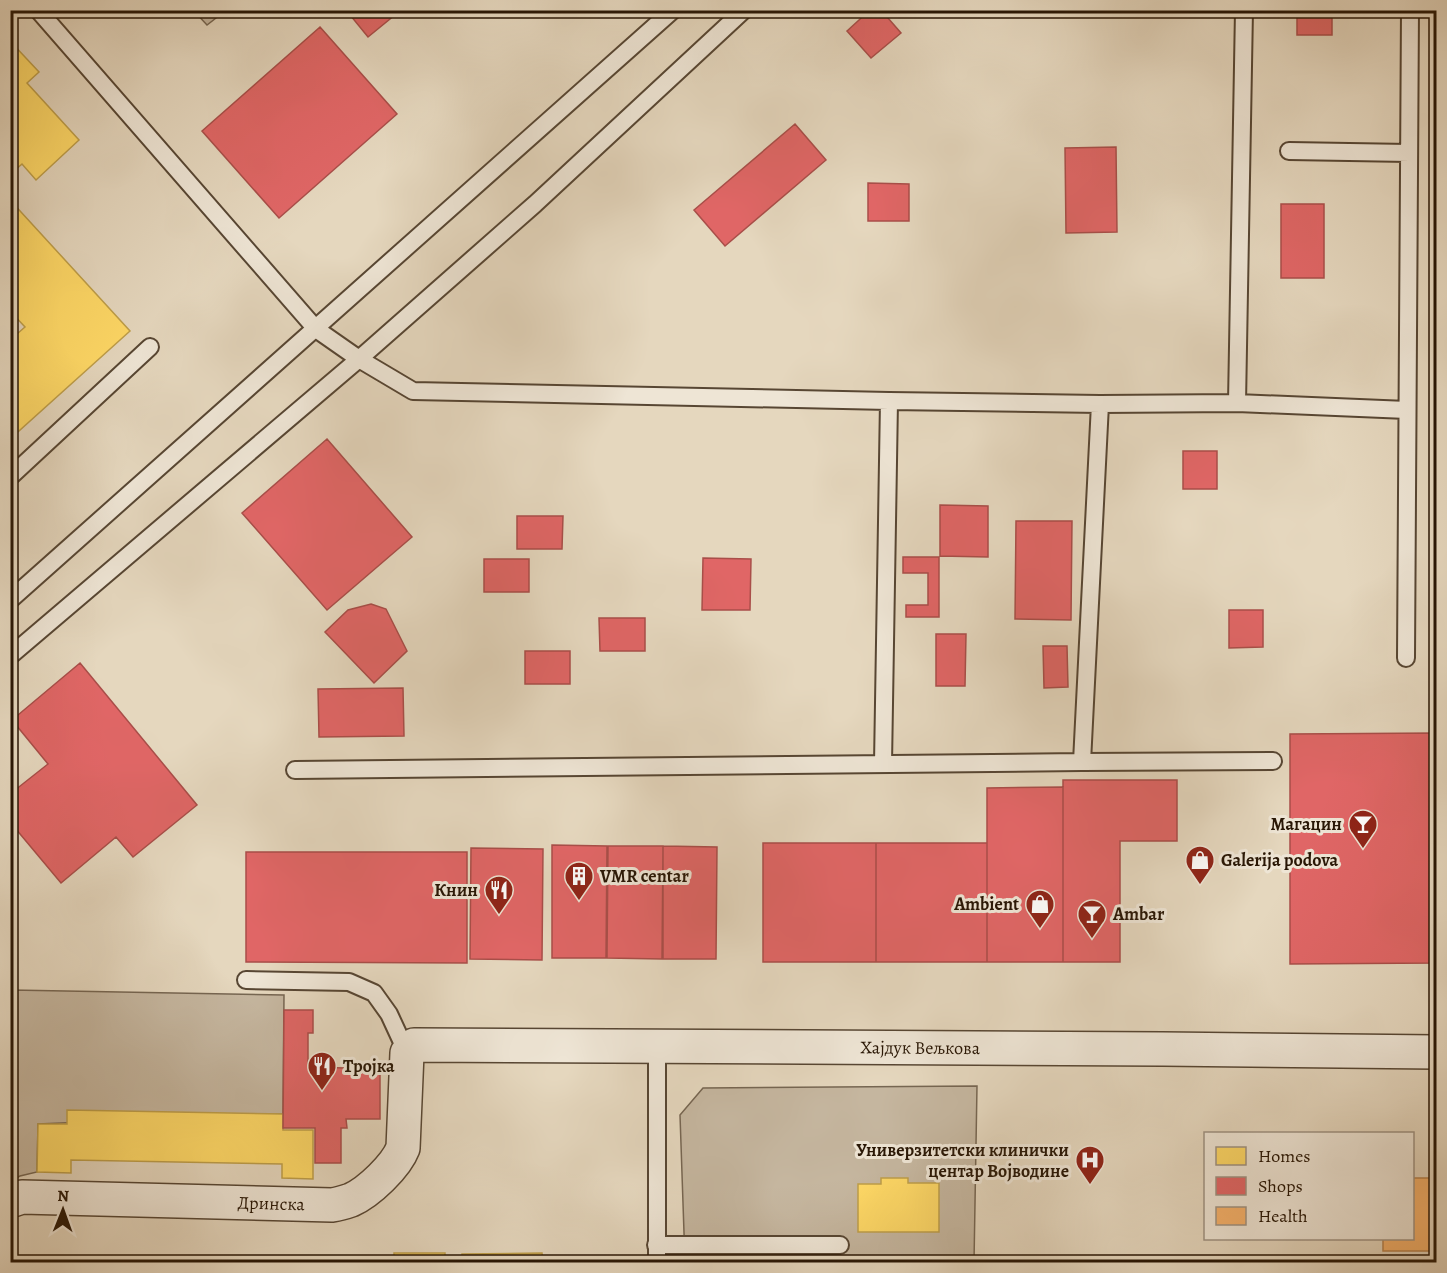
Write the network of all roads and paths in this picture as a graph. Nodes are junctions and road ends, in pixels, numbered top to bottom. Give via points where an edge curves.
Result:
1 (673, 10) edge
2 (744, 10) edge
3 (1244, 10) edge
4 (1410, 10) edge
5 (38, 11) edge
6 (1289, 151) dead end
7 (1409, 153) junction
8 (316, 329) junction
9 (150, 347) dead end
10 (359, 359) junction
11 (889, 401) junction
12 (1237, 403) junction
13 (1100, 404) junction
14 (1407, 410) junction
15 (10, 477) edge
16 (10, 600) edge
17 (10, 656) edge
18 (1406, 658) dead end
19 (1273, 761) dead end
20 (1082, 762) junction
21 (883, 764) junction
22 (295, 770) dead end
23 (246, 980) dead end
24 (657, 1047) junction
25 (1437, 1052) edge
26 (407, 1053) junction
27 (16, 1199) edge
28 (656, 1245) junction
29 (840, 1245) dead end
30 (657, 1263) edge

1 - 8 lane
2 - 10 lane via 535,204
3 - 12 lane
4 - 7 lane
5 - 8 lane
6 - 7 lane
7 - 14 lane
8 - 10 lane
8 - 16 lane
9 - 15 lane
10 - 11 lane via 413,391
10 - 17 lane
11 - 13 lane
11 - 21 lane
12 - 13 lane
12 - 14 lane
13 - 20 lane
14 - 18 lane
19 - 20 lane
20 - 21 lane
21 - 22 lane
23 - 26 lane via 349,982 374,993 389,1014
24 - 25 street, Хајдук Вељкова
24 - 26 street, Хајдук Вељкова via 414,1045
24 - 28 lane
26 - 27 street, Дринска via 403,1148 399,1160 352,1200 332,1205
28 - 29 lane
28 - 30 lane

